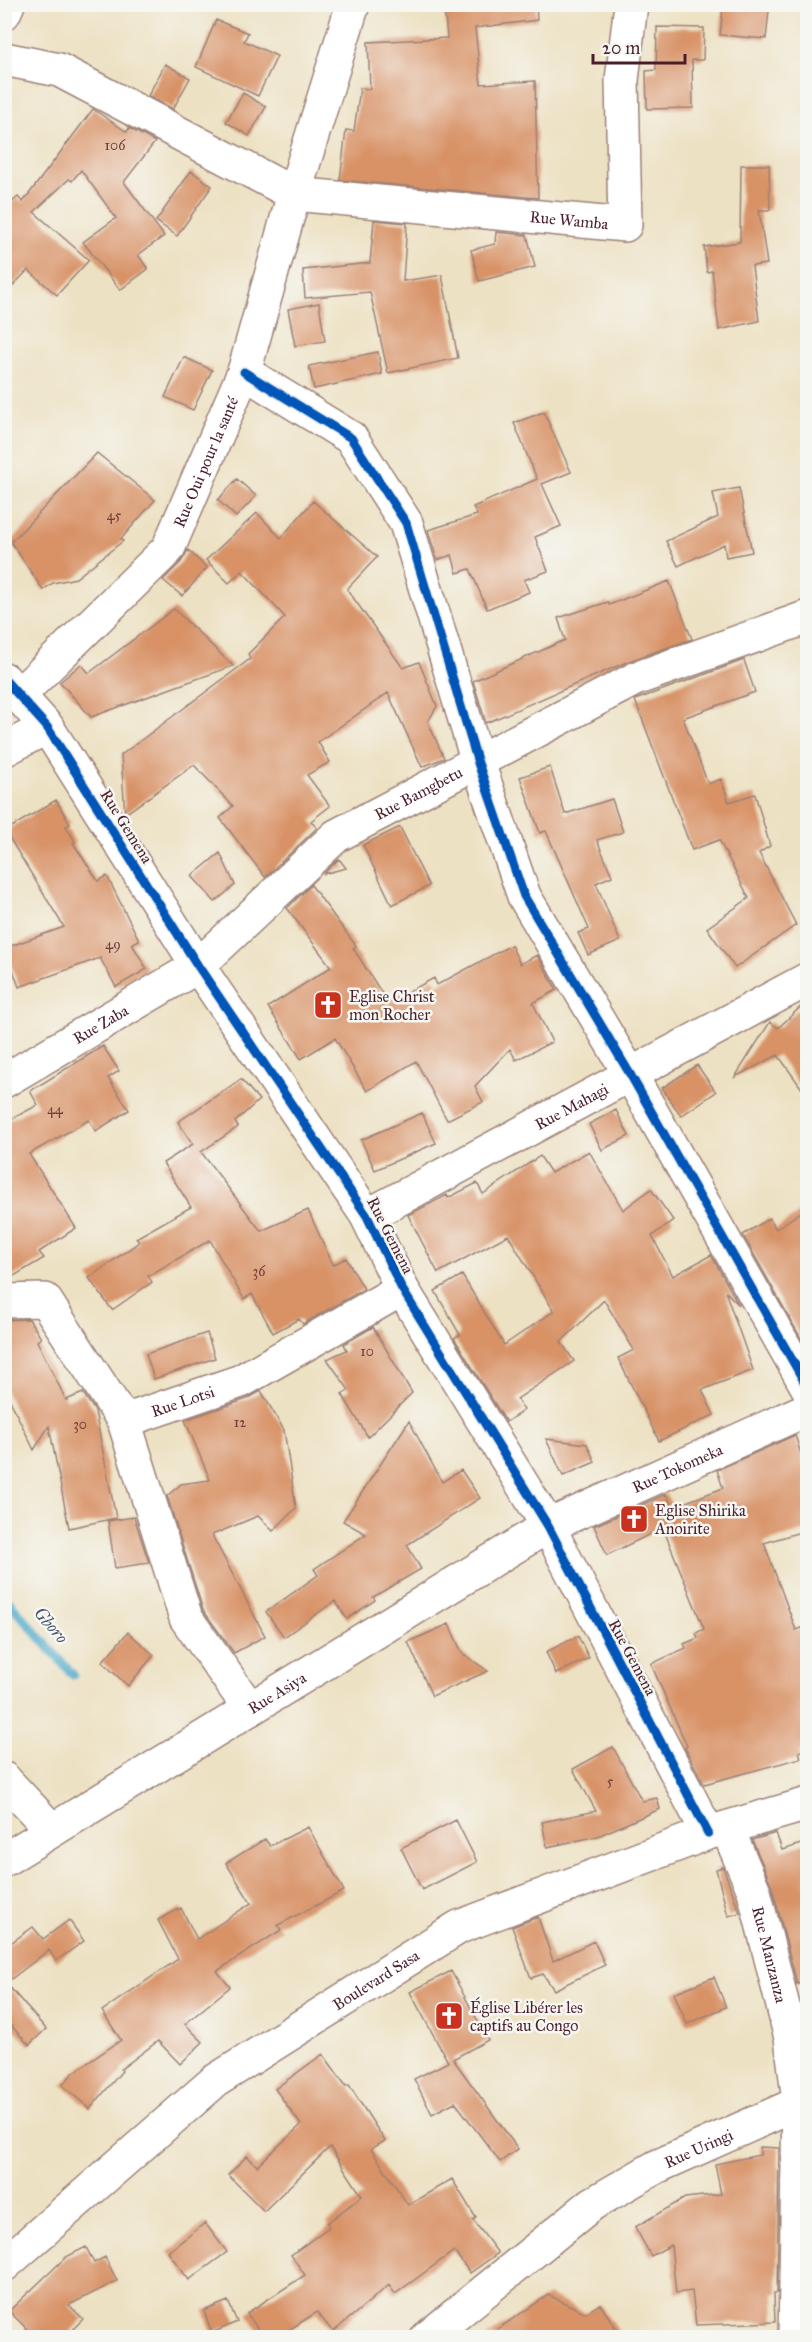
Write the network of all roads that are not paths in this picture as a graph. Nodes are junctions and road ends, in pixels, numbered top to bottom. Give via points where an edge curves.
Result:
1 (8, 4) edge
2 (353, 4) edge
3 (631, 4) edge
4 (4, 13) edge
5 (4, 59) edge
6 (294, 194) junction
7 (244, 372) junction
8 (807, 617) edge
9 (12, 687) edge
10 (47, 727) junction
11 (4, 750) edge
12 (478, 763) junction
13 (198, 966) junction
14 (807, 978) edge
15 (630, 1074) junction
16 (4, 1082) edge
17 (367, 1215) junction
18 (402, 1289) junction
19 (5, 1300) edge
20 (807, 1388) edge
21 (807, 1409) edge
22 (124, 1421) junction
23 (548, 1526) junction
24 (250, 1709) junction
25 (4, 1779) edge
26 (807, 1804) edge
27 (52, 1830) junction
28 (718, 1830) junction
29 (4, 1860) edge
30 (803, 2100) edge
31 (4, 2265) edge
32 (427, 2337) edge
33 (795, 2337) edge

1 - 4 street
2 - 6 street, Rue Oui pour la santé
3 - 6 street, Rue Wamba via 622,80 625,225
5 - 6 street via 59,70
6 - 7 street, Rue Oui pour la santé
7 - 9 street, Rue Oui pour la santé via 168,549
7 - 12 street via 351,438 406,523
8 - 12 street, Rue Bamgbetu via 634,679
9 - 10 street, Rue Gemena
10 - 11 street
10 - 13 street, Rue Gemena
12 - 13 street, Rue Bamgbetu via 336,836
12 - 15 street via 524,896
13 - 16 street, Rue Zaba
13 - 17 street, Rue Gemena
14 - 15 street, Rue Mahagi
15 - 17 street, Rue Mahagi
15 - 20 street
17 - 18 street, Rue Gemena
18 - 22 street, Rue Lotsi via 241,1381
18 - 23 street, Rue Gemena
19 - 22 street via 45,1300
21 - 23 street, Rue Tokomeka
22 - 24 street via 186,1618
23 - 24 street, Rue Asiya
23 - 28 street, Rue Gemena
24 - 27 street, Rue Asiya
25 - 27 street
26 - 28 street, Boulevard Sasa
27 - 29 street, Rue Asiya
28 - 30 street, Rue Manzanza via 754,1890
28 - 31 street, Boulevard Sasa via 459,1927 215,2080
30 - 32 street, Rue Uringi via 656,2167 592,2204
30 - 33 street, Rue Manzanza

